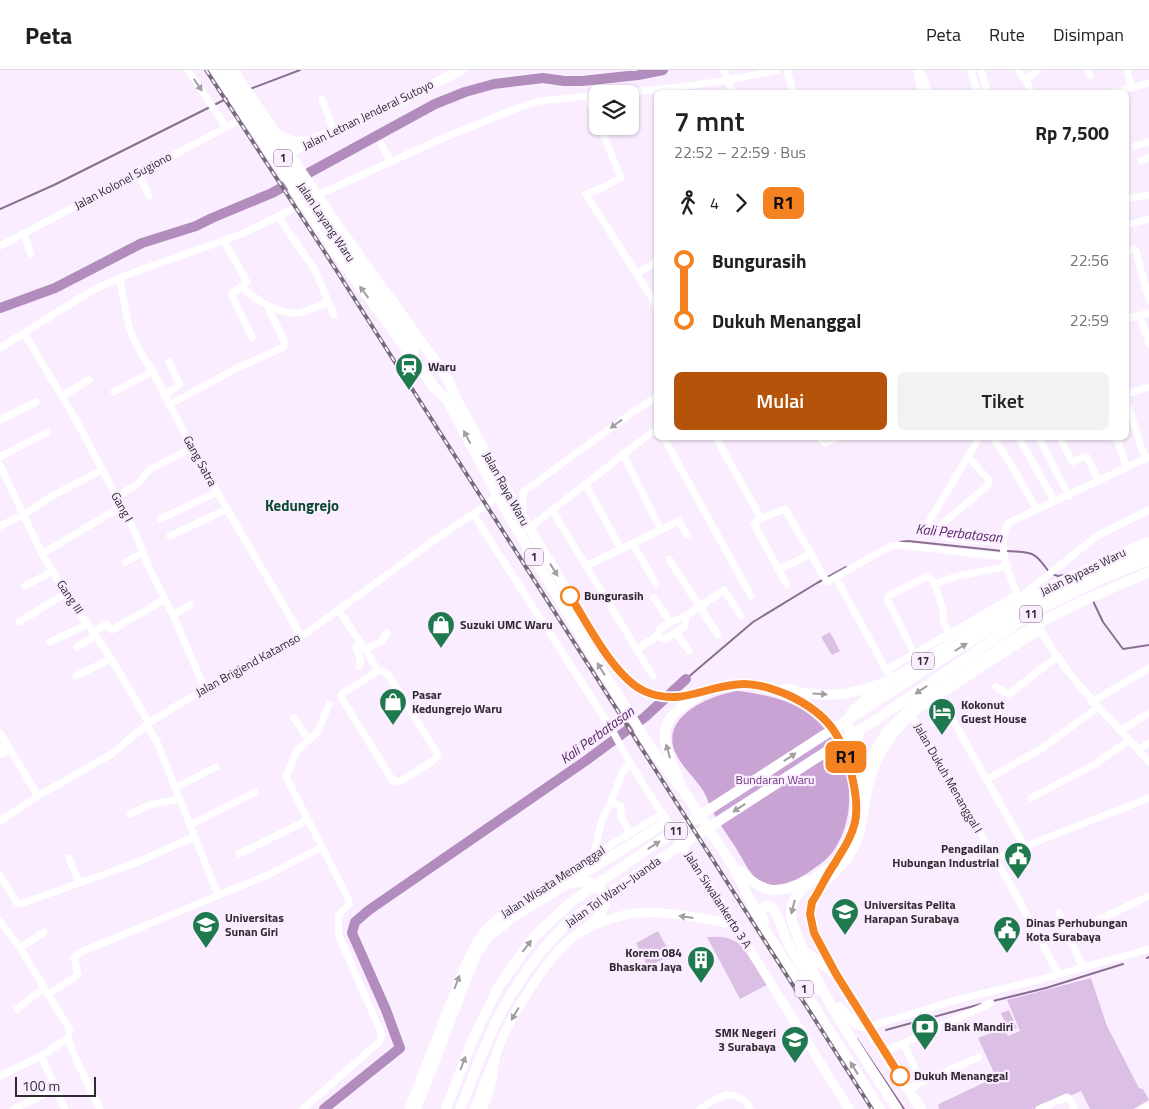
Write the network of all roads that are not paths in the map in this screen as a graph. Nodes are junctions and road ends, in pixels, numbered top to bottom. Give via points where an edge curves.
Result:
1 (188, 70) edge
2 (215, 70) edge
3 (224, 70) edge
4 (233, 70) edge
5 (461, 70) edge
6 (724, 70) edge
7 (777, 70) edge
8 (787, 70) edge
9 (918, 70) edge
10 (971, 70) edge
11 (981, 70) edge
12 (1018, 70) edge
13 (1037, 70) edge
14 (1127, 70) edge
15 (727, 79) junction
16 (1026, 80) junction
17 (1149, 83) edge
18 (1132, 88) junction
19 (687, 89) edge
20 (672, 90) edge
21 (731, 90) edge
22 (792, 90) edge
23 (921, 90) edge
24 (928, 90) edge
25 (976, 90) edge
26 (986, 90) edge
27 (1029, 90) edge
28 (1124, 90) edge
29 (654, 91) edge
30 (639, 92) edge
31 (587, 96) joint
32 (322, 100) dead end
33 (589, 101) edge
34 (246, 116) junction
35 (226, 127) junction
36 (334, 131) junction
37 (277, 135) junction
38 (604, 135) edge
39 (314, 140) junction
40 (1149, 142) edge
41 (381, 144) dead end
42 (1135, 146) dead end
43 (1149, 157) edge
44 (1141, 161) dead end
45 (276, 162) junction
46 (391, 162) junction
47 (296, 163) junction
48 (138, 173) junction
49 (284, 174) junction
50 (318, 195) junction
51 (1149, 195) edge
52 (149, 196) dead end
53 (1129, 198) edge
54 (303, 204) junction
55 (278, 217) junction
56 (1149, 219) edge
57 (1129, 224) edge
58 (24, 234) junction
59 (224, 241) junction
60 (0, 246) edge
61 (1129, 251) edge
62 (31, 254) dead end
63 (1149, 260) edge
64 (1140, 262) junction
65 (654, 263) edge
66 (637, 274) junction
67 (120, 278) junction
68 (241, 287) junction
69 (1149, 300) edge
70 (328, 302) junction
71 (654, 302) edge
72 (268, 304) junction
73 (1149, 313) edge
74 (334, 315) dead end
75 (1140, 316) junction
76 (1129, 318) edge
77 (24, 333) junction
78 (252, 337) dead end
79 (1149, 344) edge
80 (0, 348) edge
81 (170, 362) dead end
82 (153, 371) junction
83 (89, 380) dead end
84 (1149, 387) edge
85 (114, 392) dead end
86 (1129, 393) edge
87 (164, 395) junction
88 (62, 396) junction
89 (654, 398) edge
90 (452, 400) junction
91 (36, 402) dead end
92 (169, 405) junction
93 (1129, 407) edge
94 (0, 420) edge
95 (48, 432) dead end
96 (654, 432) edge
97 (665, 440) edge
98 (717, 440) edge
99 (978, 440) edge
100 (994, 440) edge
101 (1020, 440) edge
102 (1040, 440) edge
103 (1061, 440) edge
104 (1117, 440) edge
105 (192, 448) junction
106 (623, 454) junction
107 (0, 457) edge
108 (968, 457) junction
109 (1147, 458) edge
110 (0, 466) edge
111 (1127, 468) junction
112 (102, 470) junction
113 (2, 476) edge
114 (1099, 481) junction
115 (587, 487) dead end
116 (494, 488) junction
117 (217, 492) junction
118 (1069, 496) junction
119 (116, 497) junction
120 (491, 502) junction
121 (1055, 502) junction
122 (122, 506) junction
123 (227, 509) junction
124 (505, 509) junction
125 (703, 509) junction
126 (552, 510) junction
127 (1037, 510) junction
128 (1149, 510) edge
129 (473, 514) junction
130 (695, 514) dead end
131 (23, 515) junction
132 (761, 518) junction
133 (160, 519) dead end
134 (526, 524) junction
135 (0, 526) edge
136 (661, 530) junction
137 (933, 532) junction
138 (687, 535) dead end
139 (170, 536) dead end
140 (1003, 542) junction
141 (1149, 542) edge
142 (633, 544) junction
143 (621, 549) junction
144 (1149, 551) edge
145 (144, 552) junction
146 (42, 554) junction
147 (811, 554) junction
148 (1004, 555) junction
149 (669, 559) dead end
150 (1149, 560) edge
151 (126, 562) dead end
152 (586, 566) junction
153 (1008, 566) junction
154 (778, 570) junction
155 (52, 571) junction
156 (1146, 574) edge
157 (836, 578) junction
158 (656, 584) dead end
159 (934, 584) junction
160 (787, 585) dead end
161 (1086, 585) junction
162 (25, 586) dead end
163 (1073, 591) junction
164 (66, 593) junction
165 (751, 596) dead end
166 (654, 598) dead end
167 (1019, 598) junction
168 (165, 599) junction
169 (190, 605) dead end
170 (699, 607) junction
171 (339, 611) junction
172 (173, 615) junction
173 (686, 616) junction
174 (741, 616) dead end
175 (19, 622) dead end
176 (670, 622) junction
177 (88, 624) junction
178 (1039, 627) junction
179 (676, 632) junction
180 (387, 633) dead end
181 (94, 635) junction
182 (718, 635) dead end
183 (949, 635) junction
184 (301, 636) junction
185 (657, 636) junction
186 (50, 642) dead end
187 (360, 642) junction
188 (77, 647) dead end
189 (365, 649) junction
190 (636, 649) junction
191 (689, 651) dead end
192 (914, 653) junction
193 (1058, 656) junction
194 (111, 659) junction
195 (359, 666) dead end
196 (1149, 668) edge
197 (378, 671) junction
198 (906, 672) junction
199 (76, 676) dead end
200 (653, 676) dead end
201 (996, 687) dead end
202 (772, 688) junction
203 (205, 689) junction
204 (717, 689) junction
205 (941, 695) junction
206 (329, 704) dead end
207 (1094, 705) junction
208 (912, 711) junction
209 (1149, 713) edge
210 (294, 718) dead end
211 (148, 724) junction
212 (1120, 731) junction
213 (0, 733) edge
214 (308, 739) junction
215 (1129, 740) junction
216 (1149, 743) edge
217 (1138, 750) junction
218 (3, 751) edge
219 (1149, 762) edge
220 (630, 763) junction
221 (216, 767) dead end
222 (986, 780) junction
223 (174, 788) junction
224 (254, 792) dead end
225 (38, 796) junction
226 (687, 796) junction
227 (867, 798) junction
228 (1031, 798) dead end
229 (1149, 798) edge
230 (179, 799) junction
231 (611, 802) junction
232 (856, 808) junction
233 (130, 814) dead end
234 (664, 818) junction
235 (308, 820) junction
236 (0, 821) edge
237 (190, 825) junction
238 (630, 833) junction
239 (194, 837) junction
240 (1025, 846) junction
241 (322, 847) junction
242 (239, 854) dead end
243 (593, 857) junction
244 (69, 858) dead end
245 (995, 858) junction
246 (834, 863) junction
247 (733, 866) junction
248 (824, 872) junction
249 (0, 875) edge
250 (79, 882) junction
251 (565, 884) junction
252 (822, 888) junction
253 (218, 895) junction
254 (1149, 896) edge
255 (1059, 913) dead end
256 (0, 921) edge
257 (1094, 922) dead end
258 (734, 924) junction
259 (44, 932) dead end
260 (579, 933) junction
261 (20, 948) junction
262 (1149, 949) edge
263 (803, 951) junction
264 (781, 953) junction
265 (1082, 966) junction
266 (1058, 973) junction
267 (836, 974) junction
268 (820, 985) junction
269 (46, 991) junction
270 (828, 998) junction
271 (991, 1003) dead end
272 (17, 1008) dead end
273 (868, 1027) junction
274 (68, 1038) junction
275 (903, 1043) junction
276 (884, 1052) junction
277 (41, 1056) junction
278 (979, 1057) dead end
279 (495, 1058) junction
280 (0, 1076) edge
281 (922, 1082) junction
282 (56, 1088) junction
283 (909, 1090) junction
284 (1149, 1106) edge
285 (876, 1107) edge
286 (14, 1109) edge
287 (65, 1109) edge
288 (100, 1109) edge
289 (303, 1109) edge
290 (408, 1109) edge
291 (416, 1109) edge
292 (446, 1109) edge
293 (460, 1109) edge
294 (475, 1109) edge
295 (483, 1109) edge
296 (700, 1109) edge
297 (751, 1109) edge
298 (849, 1109) edge
299 (897, 1109) edge
300 (921, 1109) edge
301 (1039, 1109) edge
302 (1074, 1109) edge
303 (1143, 1109) edge

1 -> 35 street
2 - 34 highway, Jalan Raya Waru
3 - 90 highway, Jalan Layang Waru / 1 via 341,245 413,340
4 - 37 highway, Jalan Raya Waru
5 - 36 highway, Jalan Letnan Jenderal Sutoyo
6 - 15 street
7 - 15 street
8 - 22 street
9 - 23 street
9 - 24 street
10 - 25 street
11 - 26 street
12 - 16 street
13 - 16 street
14 - 18 street
15 - 19 street
15 - 21 street
16 - 27 street
17 - 18 street
18 - 28 street
19 - 20 street
29 - 30 street
31 - 33 street
31 - 46 street via 520,107
32 - 36 street
34 - 35 street, Jalan Kolonel Sugiono
34 - 45 highway, Jalan Raya Waru
35 - 48 street, Jalan Kolonel Sugiono
36 - 39 highway, Jalan Letnan Jenderal Sutoyo
37 - 39 highway via 294,142
37 - 47 highway, Jalan Raya Waru
38 - 66 street via 621,178 586,194
39 - 47 highway, Jalan Letnan Jenderal Sutoyo
39 - 47 highway
40 - 42 street
41 - 46 street
43 - 44 street
45 - 47 highway, Jalan Letnan Jenderal Sutoyo
45 - 49 highway, Jalan Raya Waru
46 - 50 street
47 - 49 highway via 285,165
47 - 50 highway, Jalan Raya Waru
48 - 52 street
48 - 58 street, Jalan Kolonel Sugiono
49 - 54 highway, Jalan Raya Waru
50 - 90 highway, Jalan Raya Waru via 446,376
51 - 53 street
54 - 55 street
90 -> 54 highway, Jalan Raya Waru via 434,387 340,260
55 - 59 street
55 - 70 street via 314,270
56 - 57 street
58 - 60 street, Jalan Kolonel Sugiono
58 - 62 street
59 - 67 street
59 - 68 street via 247,282
61 - 64 street via 1135,250
63 - 64 street
64 - 69 street
65 - 66 street
66 - 71 street
67 - 77 street via 91,291
67 - 82 street, Gang Satra via 132,334
68 - 72 street
68 - 78 street via 232,296
70 - 72 street via 290,313
70 - 74 street
72 - 92 street via 284,346
73 - 75 street
75 - 76 street
75 - 79 street
77 - 80 street
77 - 88 street, Gang I
81 - 87 street via 180,385
82 - 85 street
82 - 87 street, Gang Satra
83 - 88 street
84 - 86 street
87 - 92 street, Gang Satra
88 - 112 street, Gang I
89 -> 134 street via 523,492
116 -> 90 highway, Jalan Raya Waru / 1
90 - 134 highway, Jalan Raya Waru / 1
91 - 94 street
92 - 105 street, Gang Satra
93 - 109 street
95 - 107 street
96 - 106 street
97 - 125 street
98 - 132 street
99 - 108 street
100 - 127 street
101 - 121 street
102 - 118 street
103 - 114 street via 1072,462 1088,457
104 - 111 street
105 - 117 street, Gang Satra
105 - 119 street via 148,470 139,483
106 - 126 street
106 - 136 street
108 - 137 street via 930,520 928,526
108 - 137 street via 989,484
109 - 111 street
110 - 113 street, Gang III
111 - 114 street
112 - 119 street, Gang I
112 - 131 street
113 - 131 street, Gang III
114 - 118 street
115 - 143 street
116 - 120 street
116 - 124 highway, Jalan Raya Waru / 1
117 - 123 street, Gang Satra
117 - 133 street
118 - 121 street
119 - 122 street, Gang I
120 - 124 street
120 - 129 street, Jalan Brigjend Katamso
121 - 127 street
122 - 145 street, Gang I
122 - 146 street
123 - 139 street
123 - 184 street, Gang Satra
226 -> 124 highway, Jalan Raya Waru / 1 via 640,732
125 - 130 street
125 - 165 street
126 - 134 street
126 - 152 street
127 - 140 street via 1008,523
128 - 167 street via 1097,536
129 - 171 street, Jalan Brigjend Katamso
129 - 220 street, Jalan Siwalankerto 3 A via 611,728
131 - 135 street
131 - 146 street, Gang III
132 - 147 street via 787,510
132 - 154 street via 754,525
134 -> 204 highway, Jalan Raya Waru / 1 via 616,667 631,682 646,692 670,698
136 - 138 street via 679,521
136 - 142 street
137 - 140 street
140 - 148 street
141 - 161 highway, Jalan Bypass Waru
142 - 143 street
142 - 158 street
143 - 152 street
144 - 161 highway, Jalan Tol Waru–Juanda / 11
145 - 151 street
145 - 168 street, Gang I
146 - 155 street, Gang III
147 - 154 street
147 - 157 street via 827,582
148 - 153 street
148 - 157 street via 898,545
149 - 170 street
150 - 161 highway, Jalan Tol Waru–Juanda / 11
152 - 190 street
153 - 159 street
153 - 167 street
154 - 160 street
155 - 162 street
155 - 164 street, Gang III
156 - 161 highway
157 - 192 street via 887,672
159 - 183 street
159 - 192 street via 928,576 890,594 887,599
161 - 163 highway, Jalan Tol Waru–Juanda / 11
161 - 163 highway
163 - 167 highway, Jalan Bypass Waru / 17
163 - 178 highway, 17
292 -> 163 highway, Jalan Tol Waru–Juanda / 11 via 472,1040 499,986 534,937 553,917 651,847 987,631
163 -> 293 highway, Jalan Tol Waru–Juanda / 11 via 989,641 883,715 569,921 545,946 509,998
164 - 175 street
164 - 177 street, Gang III
166 - 176 street
167 - 183 street
167 - 198 highway, Jalan Bypass Waru / 17
168 - 172 street, Gang I
168 - 181 street via 112,630 107,624
169 - 172 street
170 - 173 street
170 - 174 street via 724,590
170 - 182 street
171 - 184 street, Jalan Brigjend Katamso
171 - 187 street
172 - 203 street, Gang I
173 - 176 street
173 - 179 street via 685,626
176 - 185 street via 659,630
177 - 181 street, Gang III
177 - 186 street
178 - 193 street
178 - 205 street
178 - 208 highway, 17
179 - 185 street via 666,639
179 - 191 street
180 - 189 street via 381,642
181 - 188 street
181 - 194 street, Gang III
183 - 192 street
184 - 203 street, Jalan Brigjend Katamso
185 - 190 street
187 - 189 street
187 - 195 street via 356,647 361,661
189 - 197 street
190 - 200 street
193 - 201 street via 1008,694
193 - 207 street
194 - 199 street
194 - 211 street, Gang III
196 - 207 street
197 - 197 street via 388,676 438,755 399,782 393,780 341,697
202 -> 198 highway, Jalan Bypass Waru / 17 via 834,695 863,690
198 - 208 highway via 852,712 847,723 853,734 862,735
202 - 204 highway, Jalan Raya Waru / 1 via 744,684
202 - 232 highway, Jalan Raya Waru / 1 via 819,713 832,727 852,774
203 - 211 street, Jalan Brigjend Katamso
226 -> 204 highway via 665,741 668,719 680,707
205 - 208 street
205 - 222 street
206 - 214 street via 318,732
207 - 212 street
207 - 222 street via 1041,749
208 - 227 street via 885,747 875,767
208 - 232 highway, 17 via 896,722 880,742 864,772
208 - 245 street, Jalan Dukuh Menanggal I
209 - 212 street
210 - 214 street
211 - 223 street, Gang III
211 - 225 street, Jalan Brigjend Katamso via 110,755
212 - 215 street
213 - 218 street
214 - 235 street via 297,750 286,777
215 - 217 street
215 - 228 street via 1094,765
216 - 217 street
217 - 219 street
218 - 225 street
220 - 231 street via 622,773
220 - 234 street, Jalan Siwalankerto 3 A
221 - 223 street
222 - 240 street
223 - 230 street, Gang III
224 - 237 street
225 - 236 street, Jalan Brigjend Katamso
226 - 247 highway, Jalan Raya Waru / 1
227 - 232 highway
227 - 252 street via 863,826 854,849 846,863
229 - 240 street
230 - 233 street via 149,805
230 - 237 street, Gang III
231 - 238 street via 621,806 621,818
231 - 243 street via 602,820
232 - 246 highway, Jalan Raya Waru / 1 via 848,842
234 - 238 street, Jalan Wisata Menanggal
234 - 251 highway
234 - 258 main road, Jalan Siwalankerto 3 A
235 - 241 street
235 - 242 street
237 - 239 street, Gang III
238 - 243 street, Jalan Wisata Menanggal
239 - 250 street via 133,864
239 - 253 street, Gang III
240 - 245 street
241 - 253 street via 270,874
241 - 289 street via 349,900 338,916 339,936 382,1036
290 -> 243 street, Jalan Wisata Menanggal via 462,970 482,932 506,911
244 - 250 street
245 - 266 street, Jalan Dukuh Menanggal I
246 - 248 highway, Jalan Raya Waru / 1
246 - 252 highway, 1
247 - 248 highway, 1 via 759,887 773,891 796,886
247 - 264 highway, 1 via 765,930
248 -> 263 highway, 1 via 800,891 792,907 792,923
249 - 250 street via 19,904
251 - 260 highway via 591,882 601,889 605,898 602,912
251 - 291 highway via 496,929 481,946
252 - 267 highway, 1 via 812,902 811,924
253 - 269 street via 77,955 74,958 78,976
254 - 257 street
255 - 265 street
256 - 261 street
258 -> 260 main road via 636,913 612,918
258 - 298 main road, Jalan Siwalankerto 3 A
259 - 261 street
260 -> 279 main road via 558,953 528,992 509,1023
261 - 269 street
262 - 265 street
263 - 267 highway
263 - 268 highway, 1
264 - 270 highway via 760,913 765,906 776,910 783,932 804,972
285 -> 264 highway, 1
265 - 266 street
266 - 273 street
267 - 273 highway, 1
268 - 270 highway, 1
268 - 273 highway via 853,1022
269 - 272 street
269 - 274 street via 70,1030
270 - 299 highway, 1
271 - 275 street
273 - 276 highway, 1
274 - 277 street
274 - 288 street
275 - 276 street
275 - 281 street
276 - 283 highway, 1
277 - 280 street
277 - 282 street
278 - 281 street
279 - 294 highway
279 - 295 main road via 493,1079
281 - 283 street
282 - 286 street
282 - 287 street
283 - 300 highway, 1
284 - 303 street
296 - 297 street via 730,1094 739,1096
301 - 302 street via 1067,1097

